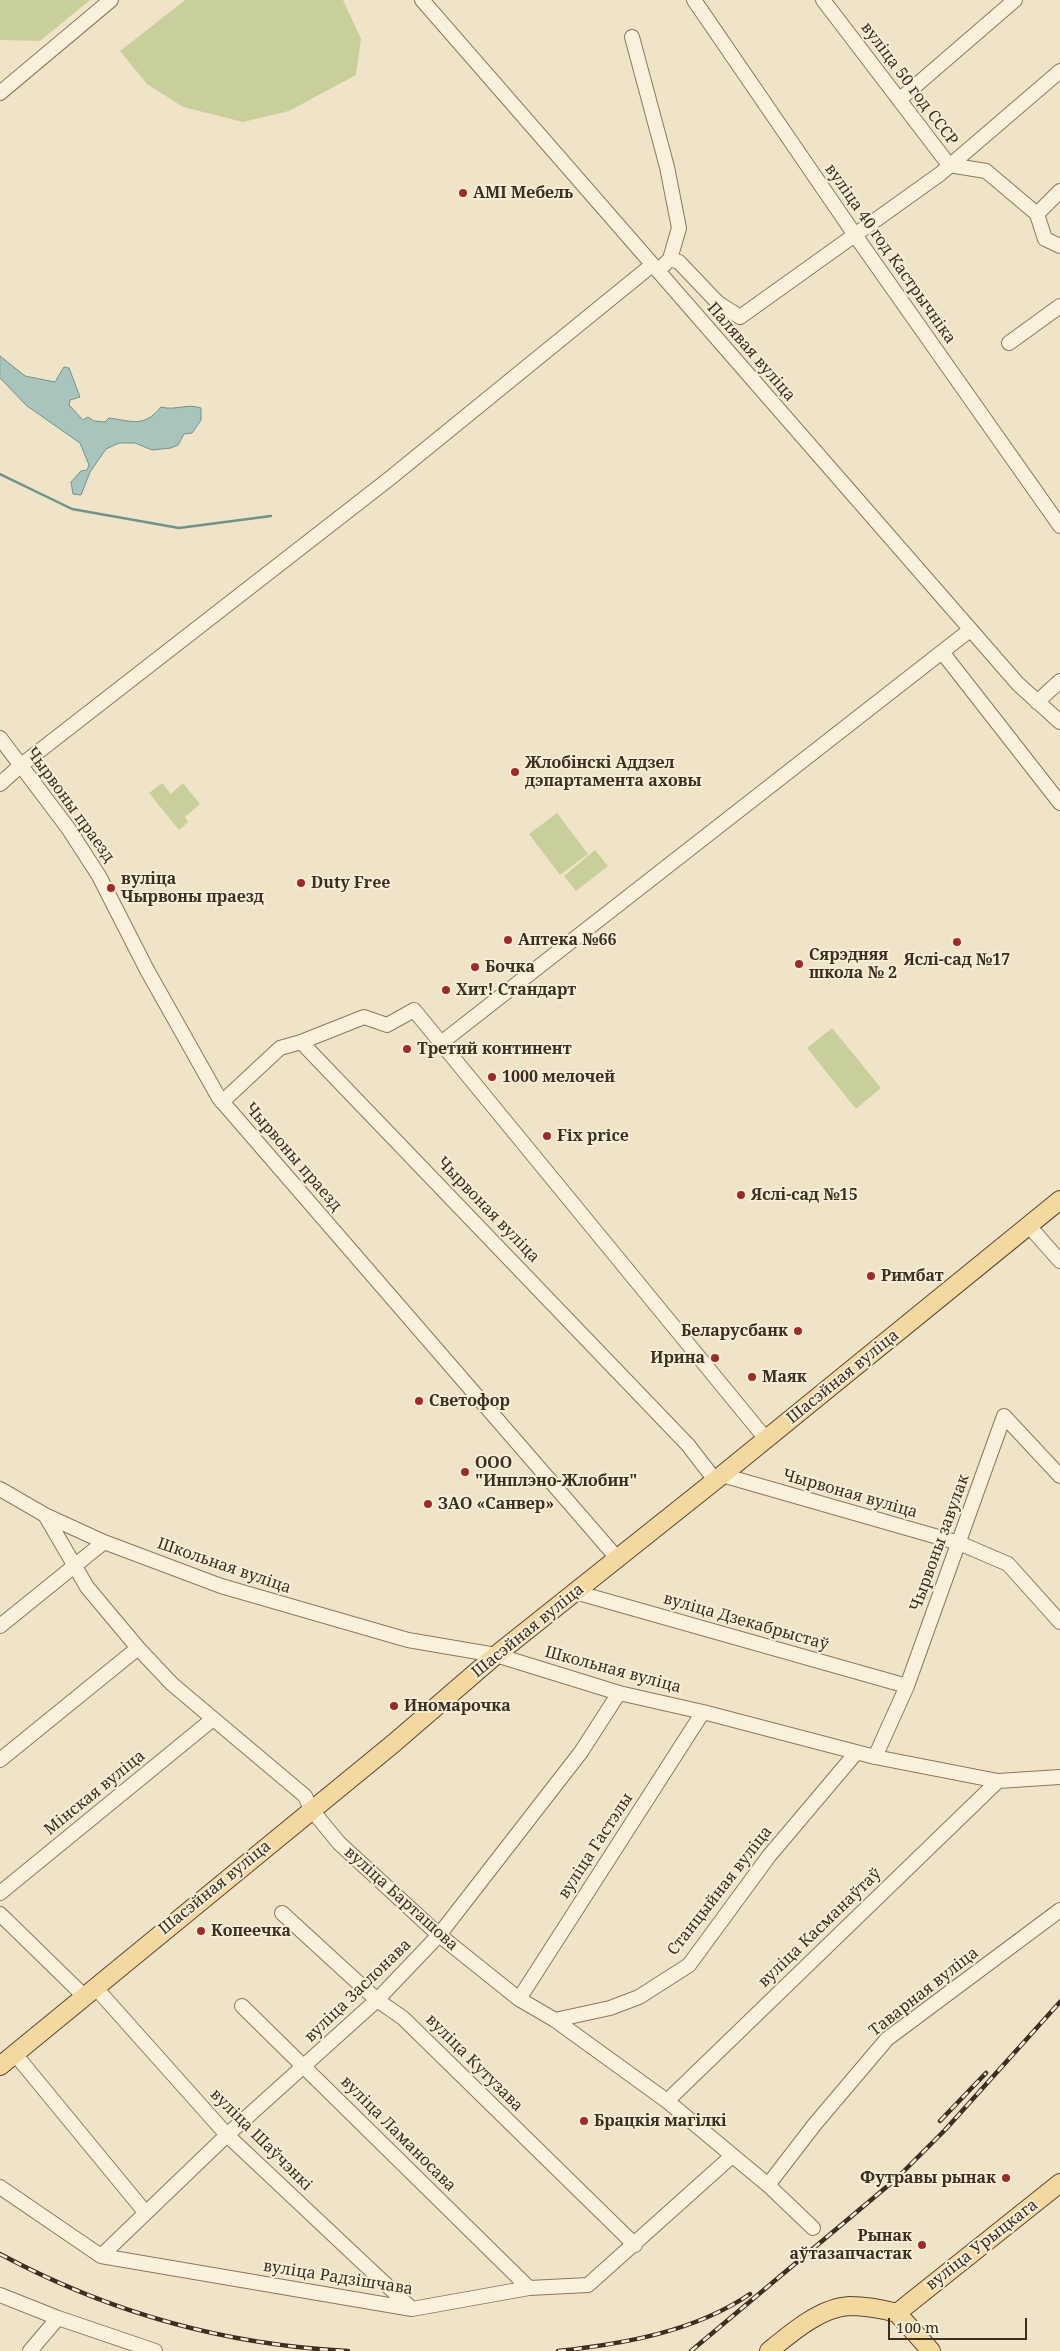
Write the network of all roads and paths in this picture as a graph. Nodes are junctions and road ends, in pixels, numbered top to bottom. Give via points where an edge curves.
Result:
1 (111, 0) edge
2 (422, 0) edge
3 (694, 0) edge
4 (823, 0) edge
5 (1015, 0) edge
6 (632, 37) dead end
7 (1060, 71) edge
8 (0, 93) edge
9 (899, 100) junction
10 (949, 165) junction
11 (1060, 191) edge
12 (1037, 214) junction
13 (855, 235) junction
14 (1060, 246) edge
15 (670, 259) junction
16 (654, 268) junction
17 (1060, 306) edge
18 (1009, 343) dead end
19 (1060, 526) edge
20 (970, 630) junction
21 (942, 652) junction
22 (1060, 681) edge
23 (1037, 702) junction
24 (1060, 722) edge
25 (0, 738) edge
26 (20, 766) junction
27 (0, 784) edge
28 (1060, 803) edge
29 (301, 1042) junction
30 (441, 1043) junction
31 (222, 1102) junction
32 (1060, 1200) edge
33 (1030, 1226) junction
34 (1060, 1261) edge
35 (766, 1438) junction
36 (1060, 1476) edge
37 (719, 1478) junction
38 (0, 1489) edge
39 (45, 1515) junction
40 (104, 1542) junction
41 (959, 1543) junction
42 (617, 1558) junction
43 (75, 1566) junction
44 (575, 1592) junction
45 (1060, 1622) edge
46 (0, 1626) edge
47 (138, 1648) junction
48 (496, 1655) junction
49 (907, 1686) junction
50 (619, 1693) junction
51 (703, 1712) junction
52 (213, 1719) junction
53 (856, 1753) junction
54 (874, 1757) junction
55 (0, 1760) edge
56 (1060, 1777) edge
57 (998, 1781) junction
58 (311, 1809) junction
59 (0, 1894) edge
60 (1060, 1910) edge
61 (0, 1914) edge
62 (282, 1914) dead end
63 (439, 1935) junction
64 (90, 1991) junction
65 (519, 1999) junction
66 (377, 2000) junction
67 (242, 2006) dead end
68 (555, 2020) junction
69 (15, 2054) junction
70 (0, 2066) edge
71 (305, 2066) junction
72 (667, 2100) junction
73 (227, 2135) junction
74 (732, 2156) junction
75 (1060, 2182) edge
76 (768, 2186) junction
77 (0, 2187) edge
78 (145, 2212) junction
79 (813, 2228) dead end
80 (635, 2245) junction
81 (101, 2256) junction
82 (529, 2288) junction
83 (0, 2295) edge
84 (412, 2309) junction
85 (897, 2313) junction
86 (58, 2318) junction
87 (30, 2351) edge
88 (156, 2351) edge
89 (769, 2351) edge
90 (931, 2351) edge

1 - 8 street
2 - 16 street, Палявая вуліца
3 - 13 street, вуліца 40 год Кастрычніка
4 - 9 street, вуліца 50 год СССР
5 - 9 street
6 - 15 street via 667,167 678,228
7 - 10 street, вуліца 50 год СССР
9 - 10 street, вуліца 50 год СССР
10 - 12 street, вуліца 50 год СССР via 986,171
10 - 13 street
11 - 12 street
12 - 14 street via 1045,239
13 - 15 street via 740,318 718,303 679,262
13 - 19 street, вуліца 40 год Кастрычніка
15 - 16 street
16 - 20 street, Палявая вуліца
16 - 26 street
17 - 18 street
20 - 21 street
20 - 23 street, Палявая вуліца
21 - 28 street
21 - 30 street
22 - 23 street
23 - 24 street, Палявая вуліца
25 - 26 street, Чырвоны праезд
26 - 27 street
26 - 31 street, Чырвоны праезд via 68,828 99,876 147,970
29 - 30 street via 364,1017 387,1025 414,1010
29 - 31 street via 280,1048
29 - 37 street, Чырвоная вуліца
30 - 35 street
31 - 42 street, Чырвоны праезд
32 - 33 main road, Шасэйная вуліца
33 - 34 street
33 - 35 main road, Шасэйная вуліца
35 - 37 main road, Шасэйная вуліца
36 - 41 street, Чырвоны завулак via 1004,1416
37 - 41 street, Чырвоная вуліца
37 - 42 main road, Шасэйная вуліца
38 - 39 street, Школьная вуліца
39 - 40 street, Школьная вуліца
39 - 43 street, вуліца Барташова
40 - 43 street
40 - 48 street, Школьная вуліца via 282,1605 408,1640
41 - 45 street, Чырвоная вуліца via 1008,1564
41 - 49 street, Чырвоны завулак
42 - 44 main road, Шасэйная вуліца
43 - 46 street
43 - 47 street, вуліца Барташова via 87,1587
44 - 48 main road, Шасэйная вуліца
44 - 49 street, вуліца Дзекабрыстаў
47 - 52 street, вуліца Барташова via 172,1684
47 - 55 street
48 - 50 street, Школьная вуліца
48 - 58 main road, Шасэйная вуліца
49 - 54 street, Чырвоны завулак
50 - 51 street, Школьная вуліца
50 - 63 street, вуліца Заслонава via 581,1752
51 - 53 street, Школьная вуліца
51 - 65 street, вуліца Гастэлы
52 - 58 street, вуліца Барташова via 292,1784 305,1796
52 - 59 street, Мінская вуліца
53 - 54 street, Школьная вуліца
53 - 68 street, Станцыйная вуліца via 769,1856 690,1964 639,1997 610,2008
54 - 57 street, Школьная вуліца
56 - 57 street, Школьная вуліца
57 - 72 street, вуліца Касманаўтаў
58 - 63 street, вуліца Барташова via 346,1849
58 - 64 main road, Шасэйная вуліца
60 - 76 street, Таварная вуліца via 887,2039 821,2116
61 - 64 street, вуліца Шаўчэнкі
62 - 66 street, вуліца Кутузава
63 - 65 street, вуліца Барташова
63 - 66 street, вуліца Заслонава
64 - 69 main road, Шасэйная вуліца
64 - 73 street, вуліца Шаўчэнкі
65 - 68 street, вуліца Барташова
66 - 71 street, вуліца Заслонава
66 - 80 street, вуліца Кутузава via 403,2018
67 - 71 street, вуліца Ламаносава
68 - 72 street, вуліца Барташова
69 - 70 main road, Шасэйная вуліца
69 - 78 street
71 - 73 street, вуліца Заслонава
71 - 82 street, вуліца Ламаносава
72 - 74 street, вуліца Барташова
73 - 78 street, вуліца Заслонава
73 - 84 street, вуліца Шаўчэнкі
74 - 76 street, вуліца Барташова
74 - 80 street, вуліца Радзішчава
75 - 85 main road, вуліца Урыцкага
76 - 79 street, вуліца Барташова
77 - 81 street, вуліца Радзішчава
78 - 81 street, вуліца Заслонава
80 - 82 street, вуліца Радзішчава via 588,2285
81 - 84 street, вуліца Радзішчава
82 - 84 street, вуліца Радзішчава
83 - 86 street
85 - 89 main road via 850,2306 832,2310 813,2319
85 - 90 main road
86 - 87 street
86 - 88 street

